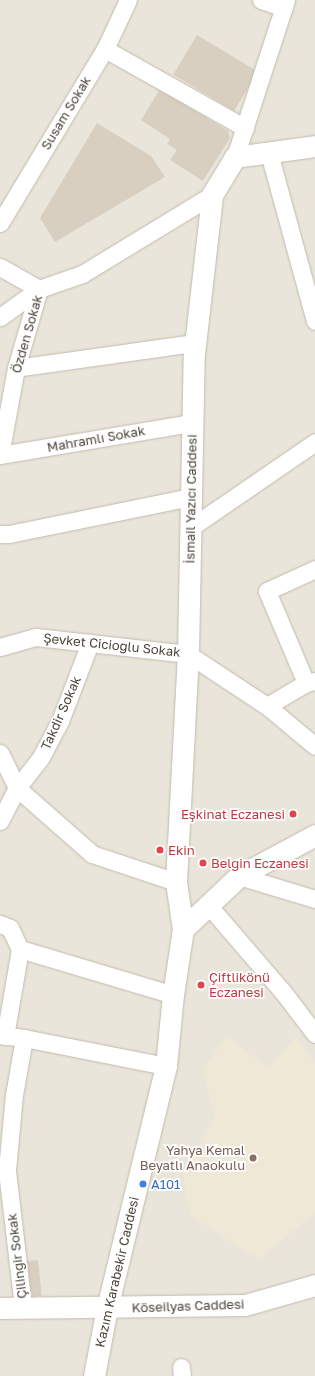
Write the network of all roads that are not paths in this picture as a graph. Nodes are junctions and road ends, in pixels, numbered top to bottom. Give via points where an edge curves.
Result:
1 (128, 0) edge
2 (261, 0) edge
3 (285, 4) edge
4 (105, 49) junction
5 (245, 128) junction
6 (315, 146) edge
7 (269, 153) junction
8 (235, 157) junction
9 (212, 195) junction
10 (0, 223) edge
11 (0, 267) edge
12 (39, 289) junction
13 (0, 317) edge
14 (315, 321) edge
15 (195, 343) junction
16 (16, 368) junction
17 (192, 423) junction
18 (315, 442) edge
19 (0, 455) edge
20 (191, 497) junction
21 (190, 528) junction
22 (0, 534) edge
23 (315, 569) edge
24 (90, 643) junction
25 (0, 647) edge
26 (188, 654) junction
27 (310, 682) edge
28 (267, 706) junction
29 (315, 746) edge
30 (0, 753) edge
31 (17, 788) junction
32 (0, 821) edge
33 (315, 835) edge
34 (239, 876) junction
35 (176, 882) junction
36 (315, 899) edge
37 (209, 906) junction
38 (0, 924) edge
39 (183, 929) junction
40 (20, 949) junction
41 (173, 995) junction
42 (315, 1034) edge
43 (2, 1036) edge
44 (24, 1038) junction
45 (166, 1066) junction
46 (315, 1286) edge
47 (23, 1307) junction
48 (0, 1308) edge
49 (107, 1308) junction
50 (94, 1376) edge

1 - 4 street, Susam Sokak
2 - 3 street
3 - 5 street
4 - 5 street
4 - 10 street, Susam Sokak
5 - 8 street
6 - 7 street
7 - 8 street
7 - 14 street
8 - 9 street, İsmail Yazıcı Caddesi
9 - 12 street, Özden Sokak via 82,274
9 - 15 street, İsmail Yazıcı Caddesi
11 - 12 street
12 - 13 street
12 - 16 street, Özden Sokak
15 - 16 street
15 - 17 street, İsmail Yazıcı Caddesi
16 - 19 street, Özden Sokak
17 - 19 street, Mahramlı Sokak
17 - 20 street, İsmail Yazıcı Caddesi
18 - 21 street
20 - 21 street, İsmail Yazıcı Caddesi
20 - 22 street
21 - 26 street, İsmail Yazıcı Caddesi
23 - 27 street via 267,591
24 - 25 street, Şevket Cicioğlu Sokak via 36,637
24 - 26 street, Şevket Cicioğlu Sokak
24 - 31 street, Takdir Sokak via 60,721 42,757
26 - 28 street, Şevket Cicioğlu Sokak
26 - 35 street, İsmail Yazıcı Caddesi
27 - 28 street
28 - 29 street, Şevket Cicioğlu Sokak
30 - 31 street
31 - 32 street, Takdir Sokak
31 - 35 street via 92,854
33 - 34 street
34 - 36 street
34 - 37 street
35 - 39 street, İsmail Yazıcı Caddesi
37 - 39 street
37 - 42 street via 283,992
38 - 40 street via 10,928
39 - 41 street, Kazım Karabekir Caddesi
40 - 41 street
40 - 43 street
41 - 45 street, Kazım Karabekir Caddesi
43 - 44 street
44 - 45 street
44 - 47 street, Çilingir Sokak via 14,1095 7,1170
45 - 49 street, Kazım Karabekir Caddesi
46 - 49 street, Köseilyas Caddesi via 245,1305
47 - 48 street, Köseilyas Caddesi
47 - 49 street, Köseilyas Caddesi
49 - 50 street, Kazım Karabekir Caddesi

